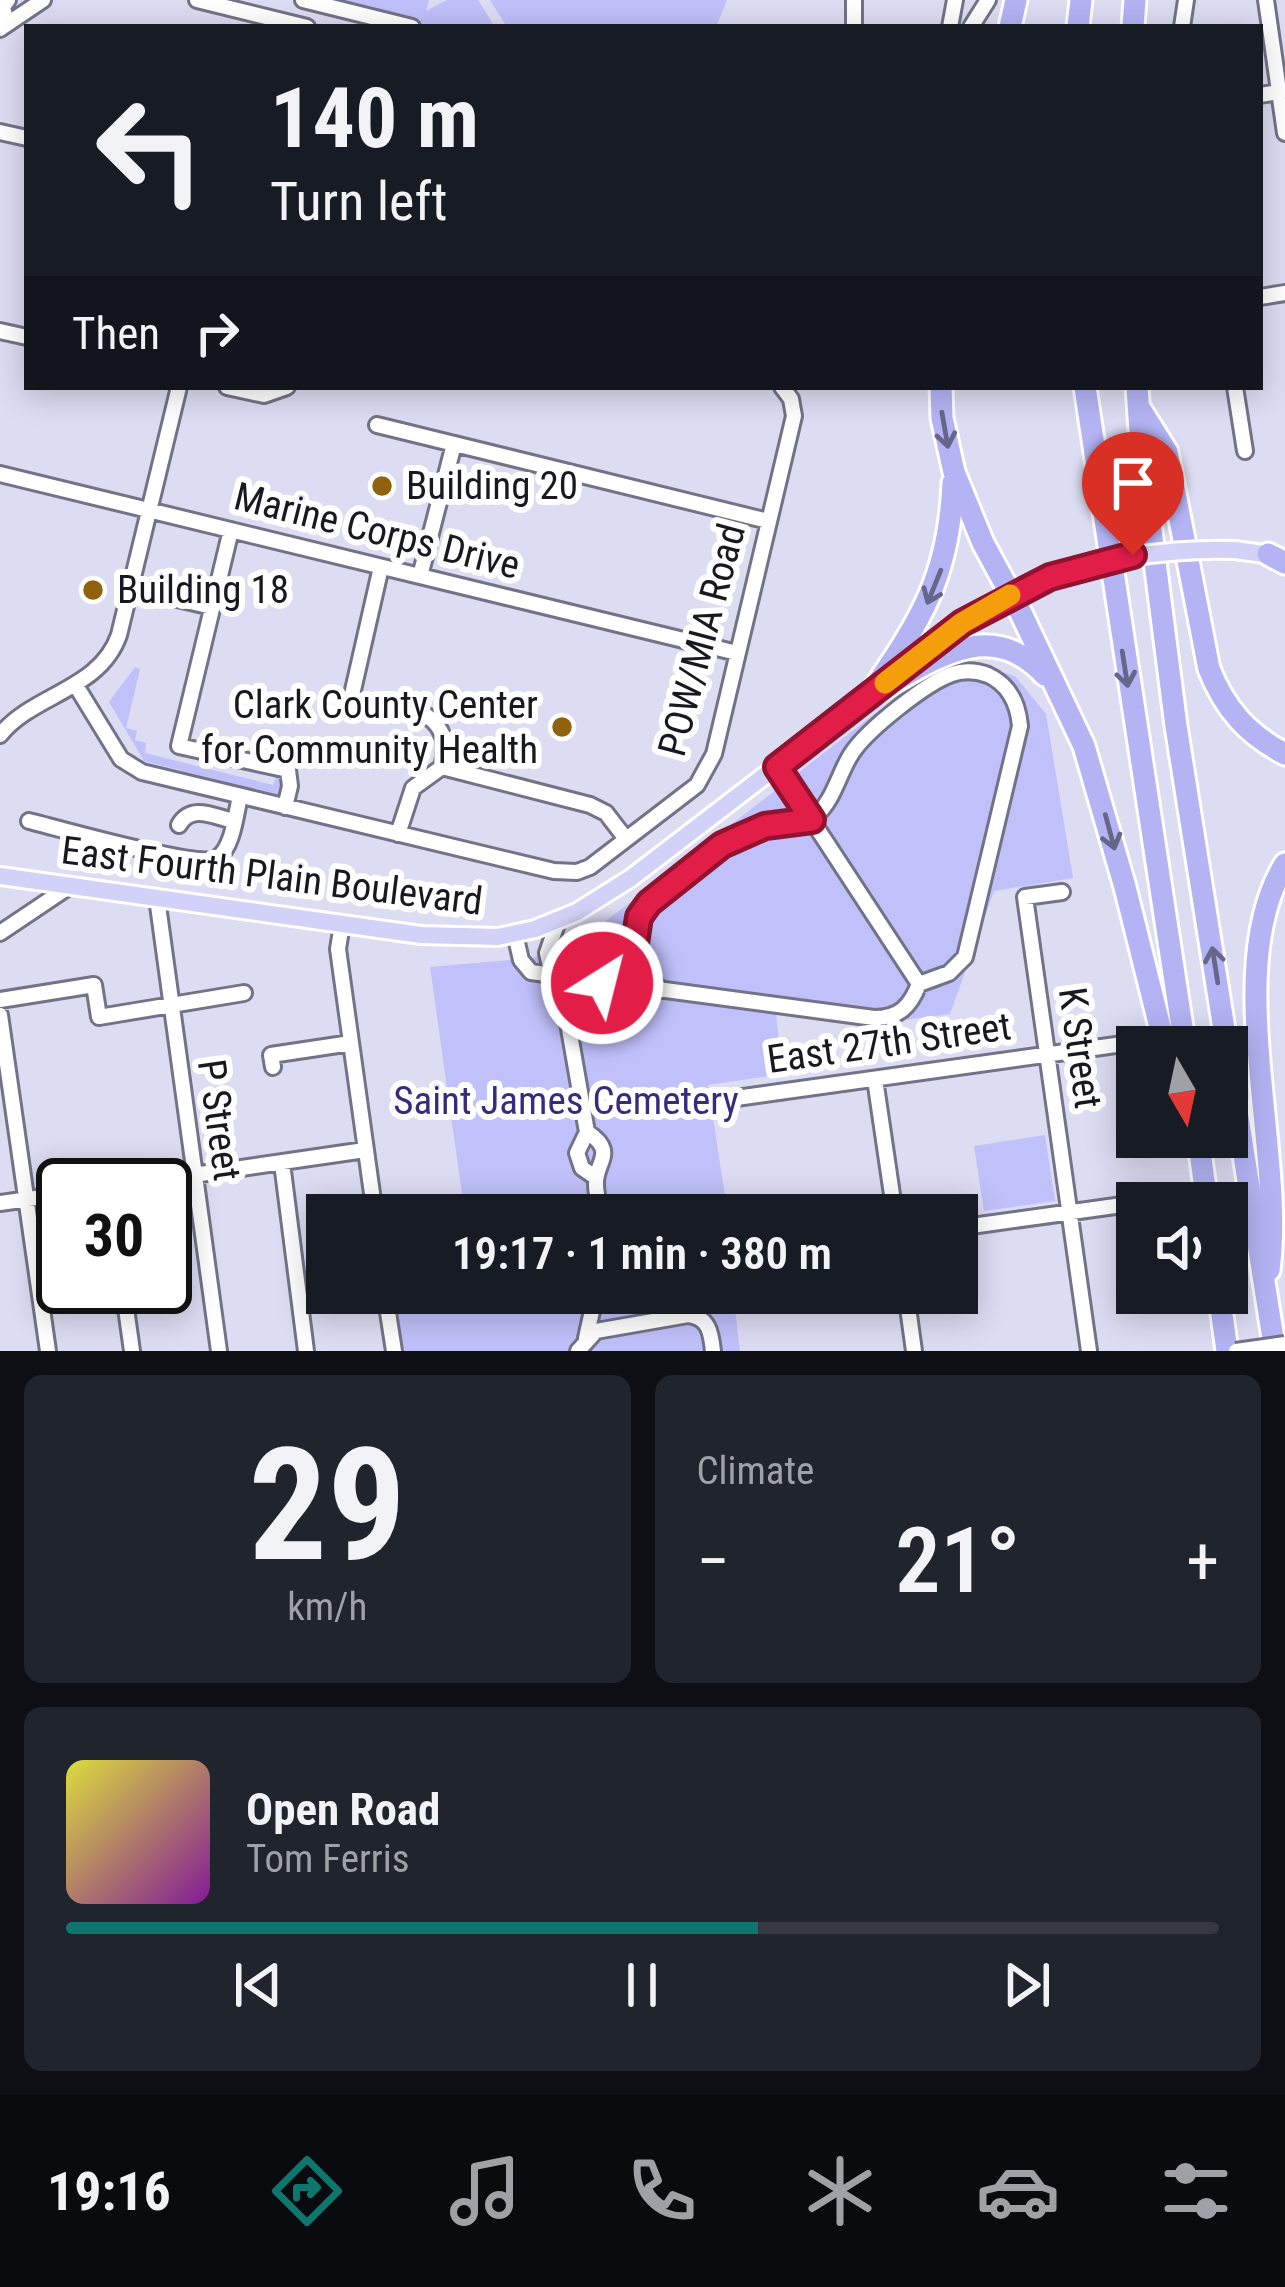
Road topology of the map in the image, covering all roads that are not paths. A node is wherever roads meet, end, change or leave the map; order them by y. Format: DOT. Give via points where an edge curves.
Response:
graph roads {
  1 [pos="8,0"];
  2 [pos="43,0"];
  3 [pos="197,0"];
  4 [pos="303,0"];
  5 [pos="1266,0"];
  6 [pos="295,24"];
  7 [pos="400,24"];
  8 [pos="3,26"];
  9 [pos="1282,91"];
  10 [pos="1285,133"];
  11 [pos="177,390"];
  12 [pos="240,390"];
  13 [pos="278,390"];
  14 [pos="784,390"];
  15 [pos="941,390"];
  16 [pos="1084,390"];
  17 [pos="1235,390"];
  18 [pos="1138,398"];
  19 [pos="377,425"];
  20 [pos="454,444"];
  21 [pos="1245,451"];
  22 [pos="953,472"];
  23 [pos="0,475"];
  24 [pos="149,510"];
  25 [pos="768,521"];
  26 [pos="231,530"];
  27 [pos="1279,558"];
  28 [pos="381,566"];
  29 [pos="420,576"];
  30 [pos="130,588"];
  31 [pos="1011,595"];
  32 [pos="212,608"];
  33 [pos="737,653"];
  34 [pos="75,684"];
  35 [pos="1054,684"];
  36 [pos="869,695"];
  37 [pos="0,736"];
  38 [pos="1285,754"];
  39 [pos="442,767"];
  40 [pos="777,767"];
  41 [pos="240,796"];
  42 [pos="285,807"];
  43 [pos="29,820"];
  44 [pos="812,820"];
  45 [pos="233,821"];
  46 [pos="178,825"];
  47 [pos="398,834"];
  48 [pos="626,839"];
  49 [pos="1285,865"];
  50 [pos="0,876"];
  51 [pos="70,886"];
  52 [pos="1062,892"];
  53 [pos="157,898"];
  54 [pos="558,921"];
  55 [pos="342,924"];
  56 [pos="0,933"];
  57 [pos="515,934"];
  58 [pos="634,950"];
  59 [pos="556,977"];
  60 [pos="602,983"];
  61 [pos="919,984"];
  62 [pos="662,990"];
  63 [pos="244,993"];
  64 [pos="0,1000"];
  65 [pos="170,1004"];
  66 [pos="0,1015"];
  67 [pos="1160,1026"];
  68 [pos="1182,1026"];
  69 [pos="350,1043"];
  70 [pos="1116,1045"];
  71 [pos="1047,1055"];
  72 [pos="273,1067"];
  73 [pos="875,1079"];
  74 [pos="736,1098"];
  75 [pos="587,1132"];
  76 [pos="365,1150"];
  77 [pos="282,1162"];
  78 [pos="193,1175"];
  79 [pos="595,1178"];
  80 [pos="371,1194"];
  81 [pos="598,1194"];
  82 [pos="892,1194"];
  83 [pos="36,1198"];
  84 [pos="26,1199"];
  85 [pos="0,1203"];
  86 [pos="1116,1206"];
  87 [pos="1070,1212"];
  88 [pos="978,1225"];
  89 [pos="1266,1288"];
  90 [pos="127,1314"];
  91 [pos="389,1314"];
  92 [pos="590,1314"];
  93 [pos="909,1314"];
  94 [pos="1222,1314"];
  95 [pos="1285,1344"];
  96 [pos="582,1345"];
  97 [pos="48,1351"];
  98 [pos="132,1351"];
  99 [pos="219,1351"];
  100 [pos="306,1351"];
  101 [pos="394,1351"];
  102 [pos="713,1351"];
  103 [pos="914,1351"];
  104 [pos="1089,1351"];
  105 [pos="1227,1351"];
  106 [pos="1236,1351"];
  107 [pos="1275,1351"];
  1 -- 8 [label="street"];
  2 -- 8 [label="street"];
  3 -- 6 [label="street"];
  4 -- 7 [label="street"];
  5 -- 9 [label="street"];
  9 -- 10 [label="street"];
  11 -- 24 [label="street"];
  12 -- 13 [label="street"];
  14 -- 25 [label="street, POW/MIA Road" via="794,416"];
  15 -- 22 [label="highway, one-way"];
  16 -- 68 [label="highway, one-way"];
  17 -- 21 [label="street"];
  18 -- 38 [label="highway" via="1167,452 1209,669 1227,707"];
  89 -- 18 [label="highway, one-way" via="1176,726"];
  19 -- 20 [label="street"];
  20 -- 25 [label="street"];
  20 -- 29 [label="street"];
  22 -- 31 [label="highway"];
  22 -- 36 [label="highway, one-way" via="939,578"];
  23 -- 24 [label="street, Marine Corps Drive"];
  24 -- 26 [label="street, Marine Corps Drive"];
  24 -- 30 [label="street"];
  25 -- 33 [label="street, POW/MIA Road"];
  26 -- 28 [label="street, Marine Corps Drive"];
  26 -- 32 [label="street"];
  27 -- 31 [label="main road, East Fourth Plain Boulevard, bridge" via="1198,549 1133,555"];
  28 -- 29 [label="street, Marine Corps Drive"];
  28 -- 39 [label="street" via="351,699 427,716 445,742"];
  29 -- 33 [label="street, Marine Corps Drive"];
  30 -- 32 [label="street"];
  30 -- 34 [label="street" via="110,656"];
  31 -- 35 [label="highway"];
  31 -- 36 [label="main road, East Fourth Plain Boulevard"];
  32 -- 42 [label="street" via="179,746 288,770"];
  33 -- 48 [label="street, POW/MIA Road" via="704,775"];
  34 -- 37 [label="street"];
  34 -- 41 [label="street, POW/MIA Road" via="130,767"];
  35 -- 36 [label="highway" via="1008,648 975,646"];
  35 -- 67 [label="highway, one-way" via="1100,796"];
  36 -- 40 [label="main road, East Fourth Plain Boulevard"];
  39 -- 47 [label="street" via="413,788"];
  39 -- 48 [label="street" via="590,805"];
  40 -- 44 [label="street"];
  40 -- 54 [label="main road, East Fourth Plain Boulevard" via="623,884"];
  41 -- 42 [label="street, POW/MIA Road"];
  41 -- 45 [label="street"];
  42 -- 47 [label="street, POW/MIA Road"];
  43 -- 45 [label="street" via="208,861 226,848"];
  44 -- 58 [label="street" via="765,826 722,845 649,903"];
  44 -- 61 [label="street"];
  44 -- 61 [label="street" via="854,748 934,683 966,671 1011,693 1020,726 964,957 950,973"];
  45 -- 46 [label="street" via="194,812"];
  47 -- 48 [label="street, POW/MIA Road" via="565,873 590,867"];
  49 -- 89 [label="highway" via="1258,942 1256,983 1276,1227"];
  50 -- 51 [label="main road, East Fourth Plain Boulevard"];
  51 -- 53 [label="main road, East Fourth Plain Boulevard"];
  51 -- 56 [label="street"];
  52 -- 71 [label="street, K Street" via="1025,896"];
  53 -- 55 [label="main road, East Fourth Plain Boulevard"];
  53 -- 65 [label="street, P Street"];
  54 -- 57 [label="main road, East Fourth Plain Boulevard"];
  54 -- 59 [label="street" via="547,953"];
  55 -- 57 [label="main road, East Fourth Plain Boulevard" via="454,938"];
  55 -- 69 [label="street"];
  57 -- 59 [label="street" via="527,970"];
  58 -- 60 [label="street"];
  58 -- 62 [label="street"];
  59 -- 60 [label="street"];
  59 -- 75 [label="street"];
  60 -- 62 [label="street"];
  61 -- 62 [label="street" via="907,1007 886,1018"];
  63 -- 65 [label="street"];
  64 -- 65 [label="street" via="94,985 99,1017"];
  65 -- 78 [label="street, P Street"];
  66 -- 84 [label="street"];
  69 -- 72 [label="street" via="271,1055"];
  69 -- 76 [label="street"];
  70 -- 71 [label="street, East 27th Street"];
  71 -- 73 [label="street, East 27th Street"];
  71 -- 87 [label="street, K Street"];
  73 -- 74 [label="street, East 27th Street"];
  73 -- 82 [label="street"];
  75 -- 79 [label="street" via="604,1153"];
  75 -- 79 [label="street" via="578,1161"];
  76 -- 77 [label="street"];
  76 -- 80 [label="street"];
  77 -- 78 [label="street"];
  77 -- 100 [label="street"];
  78 -- 99 [label="street, P Street"];
  79 -- 81 [label="street"];
  83 -- 84 [label="street"];
  84 -- 85 [label="street"];
  84 -- 97 [label="street"];
  86 -- 87 [label="street"];
  87 -- 88 [label="street"];
  87 -- 104 [label="street, K Street"];
  89 -- 107 [label="highway"];
  90 -- 98 [label="street"];
  91 -- 101 [label="street"];
  92 -- 96 [label="street"];
  93 -- 103 [label="street"];
  94 -- 105 [label="highway"];
  95 -- 106 [label="street, bridge"];
  96 -- 102 [label="street" via="608,1328 694,1315 709,1327"];
}
